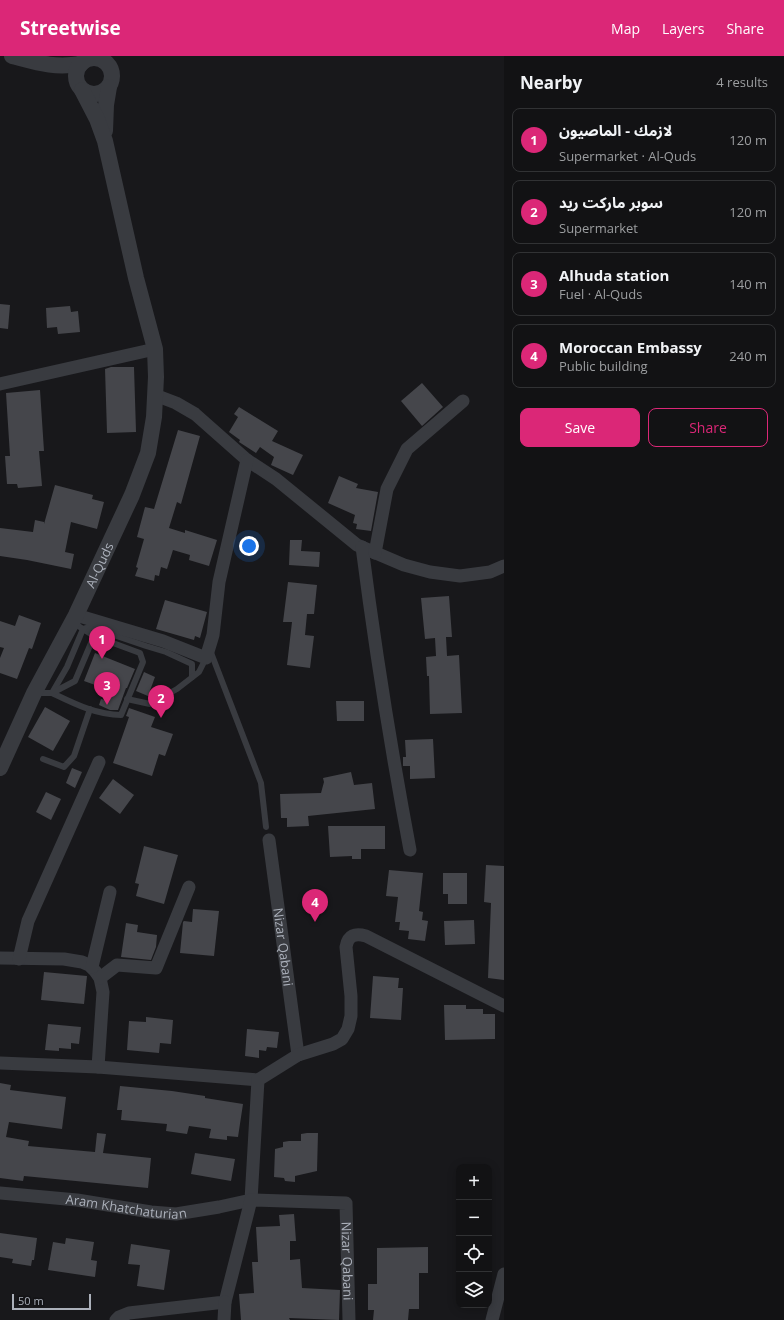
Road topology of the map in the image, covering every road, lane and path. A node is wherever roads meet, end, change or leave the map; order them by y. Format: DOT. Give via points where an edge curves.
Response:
graph roads {
  1 [pos="12,56"];
  2 [pos="84,60"];
  3 [pos="110,62"];
  4 [pos="47,65"];
  5 [pos="109,87"];
  6 [pos="80,88"];
  7 [pos="105,140"];
  8 [pos="155,349"];
  9 [pos="0,384"];
  10 [pos="156,395"];
  11 [pos="463,401"];
  12 [pos="247,460"];
  13 [pos="362,547"];
  14 [pos="375,553"];
  15 [pos="504,566"];
  16 [pos="77,622"];
  17 [pos="94,636"];
  18 [pos="142,645"];
  19 [pos="140,653"];
  20 [pos="208,653"];
  21 [pos="192,677"];
  22 [pos="34,693"];
  23 [pos="52,693"];
  24 [pos="127,699"];
  25 [pos="90,709"];
  26 [pos="43,759"];
  27 [pos="98,762"];
  28 [pos="0,768"];
  29 [pos="268,833"];
  30 [pos="410,850"];
  31 [pos="189,887"];
  32 [pos="110,892"];
  33 [pos="0,958"];
  34 [pos="19,958"];
  35 [pos="92,968"];
  36 [pos="100,978"];
  37 [pos="504,1006"];
  38 [pos="298,1055"];
  39 [pos="0,1063"];
  40 [pos="98,1067"];
  41 [pos="258,1080"];
  42 [pos="0,1193"];
  43 [pos="251,1200"];
  44 [pos="346,1203"];
  45 [pos="504,1274"];
  46 [pos="224,1302"];
  47 [pos="116,1320"];
  48 [pos="224,1320"];
  49 [pos="349,1320"];
  50 [pos="492,1320"];
  1 -- 4 [label="street"];
  2 -- 3 [label="street" via="99,58"];
  2 -- 4 [label="street" via="63,66"];
  2 -- 6 [label="street" via="76,74"];
  3 -- 5 [label="street" via="113,75"];
  4 -- 6 [label="street"];
  5 -- 6 [label="street" via="100,94 88,93"];
  5 -- 7 [label="street"];
  6 -- 7 [label="street"];
  7 -- 8 [label="street, Al-Quds"];
  8 -- 9 [label="street"];
  8 -- 10 [label="street, Al-Quds"];
  10 -- 12 [label="street" via="176,402 195,414"];
  10 -- 16 [label="street, Al-Quds" via="148,453"];
  11 -- 14 [label="street" via="407,449 387,489"];
  12 -- 13 [label="street" via="276,479"];
  12 -- 20 [label="street" via="219,582 214,635"];
  13 -- 14 [label="street"];
  13 -- 30 [label="street" via="390,740"];
  14 -- 15 [label="street" via="404,565 460,576 490,572"];
  16 -- 17 [label="lane"];
  16 -- 18 [label="lane"];
  16 -- 20 [label="street"];
  16 -- 22 [label="street, Al-Quds"];
  16 -- 23 [label="lane" via="67,667"];
  17 -- 19 [label="lane"];
  17 -- 23 [label="lane" via="75,681"];
  18 -- 19 [label="lane"];
  18 -- 21 [label="lane" via="192,664"];
  19 -- 24 [label="lane" via="143,662"];
  20 -- 21 [label="lane" via="199,672"];
  20 -- 29 [label="lane" via="261,783"];
  21 -- 24 [label="lane" via="150,704"];
  22 -- 23 [label="lane"];
  22 -- 28 [label="street, Al-Quds"];
  23 -- 25 [label="lane" via="80,707"];
  24 -- 25 [label="lane" via="121,715"];
  25 -- 26 [label="lane" via="74,756 64,767"];
  27 -- 34 [label="street" via="28,921"];
  29 -- 38 [label="street, Nizar Qabani"];
  31 -- 36 [label="street" via="156,968 117,965"];
  32 -- 35 [label="street"];
  33 -- 34 [label="street"];
  34 -- 35 [label="street" via="64,959 82,962"];
  35 -- 36 [label="street"];
  36 -- 40 [label="street" via="103,992"];
  37 -- 38 [label="street" via="366,936 353,935 346,947 351,996 348,1030 333,1044"];
  38 -- 41 [label="street"];
  39 -- 40 [label="street"];
  40 -- 41 [label="street"];
  41 -- 43 [label="street"];
  42 -- 43 [label="street, Aram Khatchaturian" via="76,1200 176,1214"];
  43 -- 44 [label="street, Aram Khatchaturian"];
  43 -- 46 [label="street"];
  44 -- 49 [label="street, Nizar Qabani"];
  45 -- 50 [label="street"];
  46 -- 47 [label="street" via="129,1313"];
  46 -- 48 [label="street"];
}
